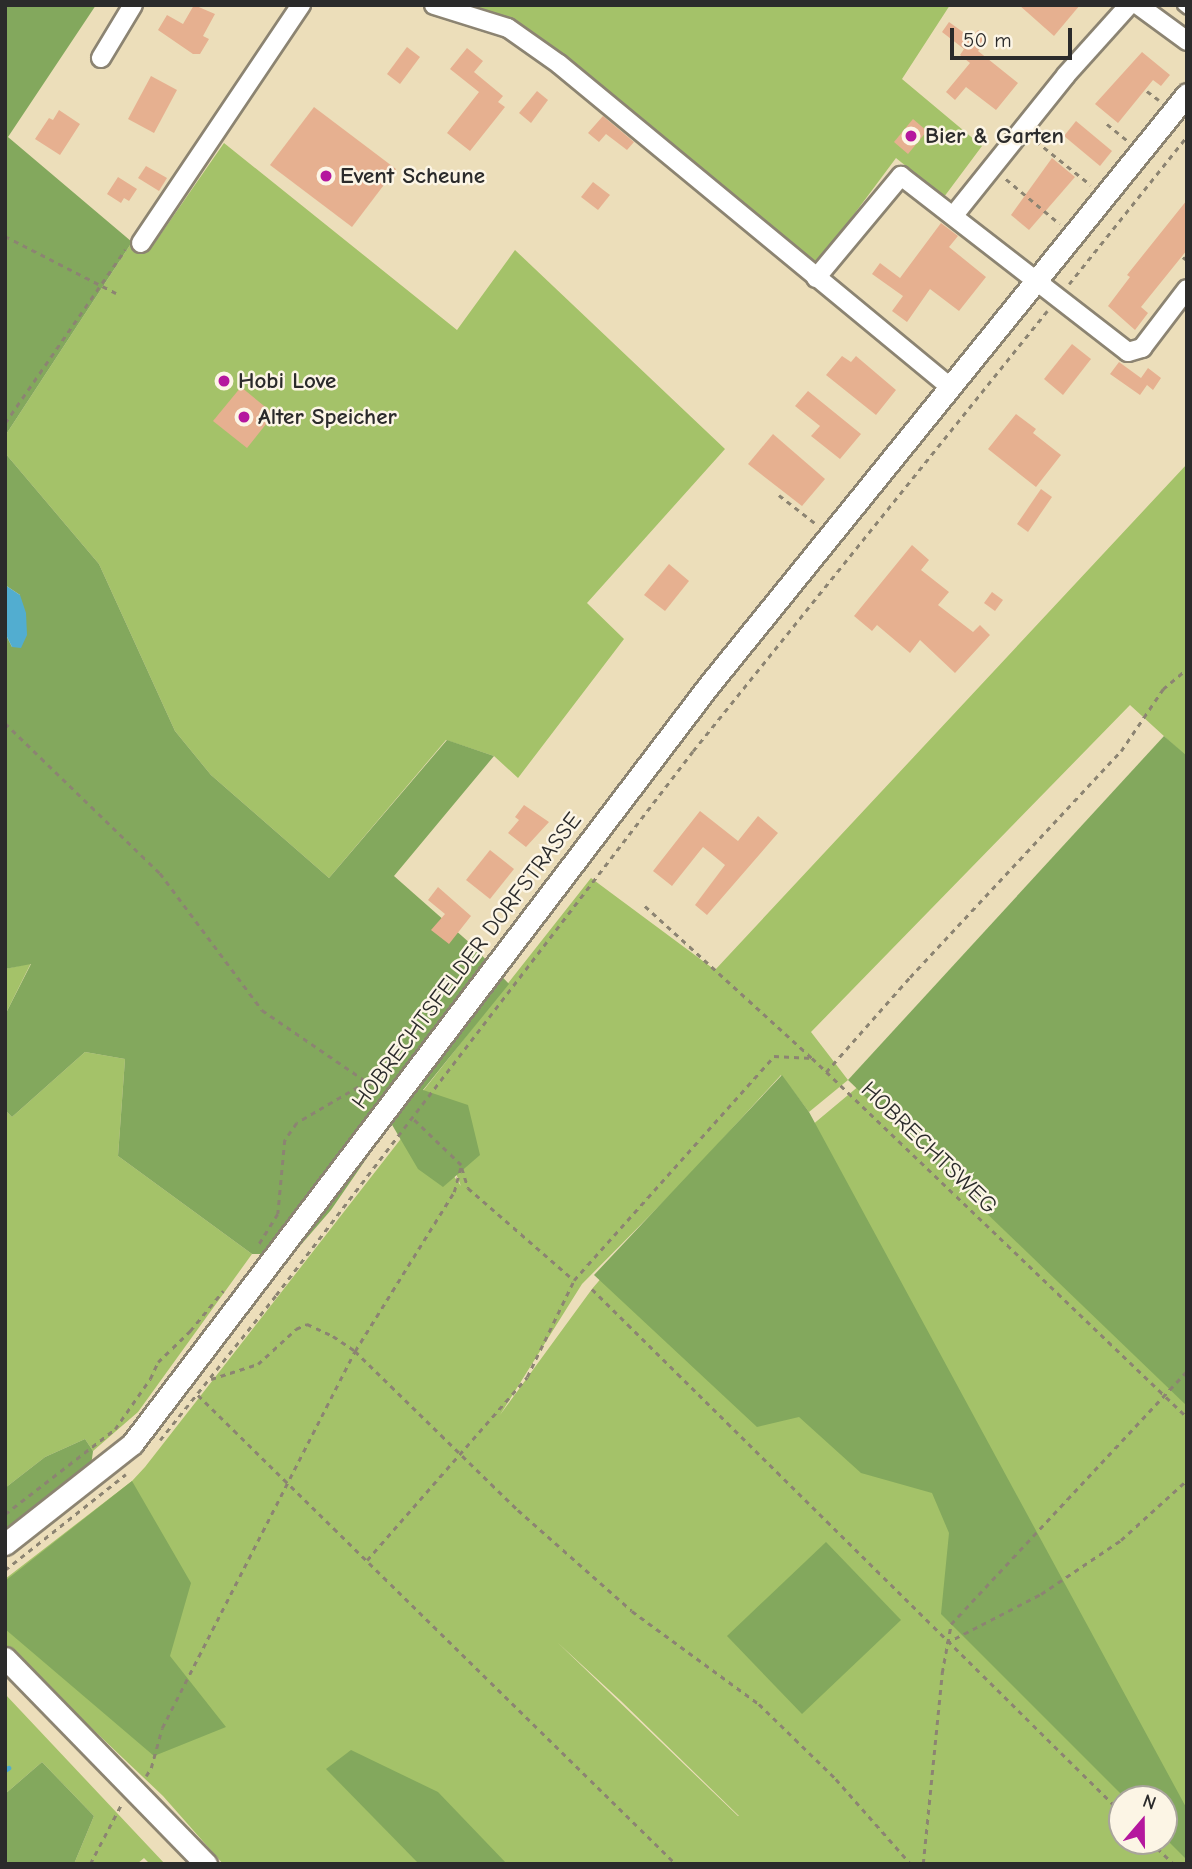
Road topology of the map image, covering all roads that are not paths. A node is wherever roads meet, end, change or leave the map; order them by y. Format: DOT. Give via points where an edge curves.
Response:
graph roads {
  1 [pos="133,5"];
  2 [pos="301,5"];
  3 [pos="434,5"];
  4 [pos="1129,5"];
  5 [pos="1138,5"];
  6 [pos="1182,5"];
  7 [pos="1187,9"];
  8 [pos="1187,41"];
  9 [pos="101,58"];
  10 [pos="1187,94"];
  11 [pos="954,215"];
  12 [pos="133,246"];
  13 [pos="816,278"];
  14 [pos="1036,279"];
  15 [pos="1187,289"];
  16 [pos="950,387"];
  17 [pos="5,1544"];
  18 [pos="5,1658"];
  19 [pos="206,1864"];
  1 -- 9 [label="street"];
  2 -- 12 [label="street"];
  3 -- 13 [label="street" via="508,28 559,64"];
  4 -- 11 [label="street"];
  5 -- 8 [label="street"];
  6 -- 7 [label="lane"];
  10 -- 14 [label="street, HOBRECHTSFELDER DORFSTRASSE"];
  11 -- 13 [label="street" via="901,176"];
  11 -- 14 [label="street"];
  13 -- 16 [label="street"];
  14 -- 15 [label="street" via="1128,352 1142,348"];
  14 -- 16 [label="street, HOBRECHTSFELDER DORFSTRASSE"];
  16 -- 17 [label="street, HOBRECHTSFELDER DORFSTRASSE" via="709,685 132,1444"];
  18 -- 19 [label="street"];
}
